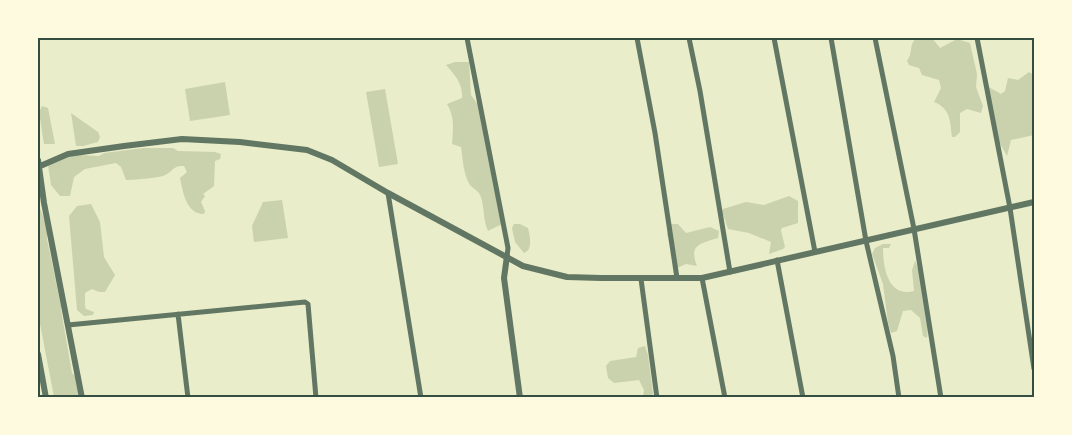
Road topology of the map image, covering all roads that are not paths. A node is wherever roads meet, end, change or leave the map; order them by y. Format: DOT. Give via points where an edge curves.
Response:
graph roads {
  1 [pos="467,38"];
  2 [pos="637,38"];
  3 [pos="689,38"];
  4 [pos="774,38"];
  5 [pos="831,38"];
  6 [pos="876,38"];
  7 [pos="977,38"];
  8 [pos="38,165"];
  9 [pos="388,193"];
  10 [pos="1034,202"];
  11 [pos="1010,208"];
  12 [pos="914,229"];
  13 [pos="866,241"];
  14 [pos="815,252"];
  15 [pos="507,256"];
  16 [pos="778,260"];
  17 [pos="730,272"];
  18 [pos="677,278"];
  19 [pos="702,278"];
  20 [pos="641,279"];
  21 [pos="178,314"];
  22 [pos="68,325"];
  23 [pos="38,354"];
  24 [pos="1034,369"];
  25 [pos="46,398"];
  26 [pos="82,398"];
  27 [pos="188,398"];
  28 [pos="316,398"];
  29 [pos="421,398"];
  30 [pos="520,398"];
  31 [pos="657,398"];
  32 [pos="725,398"];
  33 [pos="804,398"];
  34 [pos="899,398"];
  35 [pos="941,398"];
  1 -- 15 [label="street"];
  2 -- 18 [label="street"];
  3 -- 17 [label="street"];
  4 -- 14 [label="street"];
  5 -- 13 [label="street"];
  6 -- 12 [label="street"];
  7 -- 11 [label="street"];
  8 -- 9 [label="street" via="68,154 182,139 240,142 307,150"];
  8 -- 22 [label="street"];
  9 -- 15 [label="street"];
  9 -- 29 [label="street"];
  10 -- 11 [label="street"];
  11 -- 12 [label="street"];
  11 -- 24 [label="street"];
  12 -- 13 [label="street"];
  12 -- 35 [label="street"];
  13 -- 14 [label="street"];
  13 -- 34 [label="street" via="893,356"];
  14 -- 16 [label="street"];
  15 -- 20 [label="street" via="523,266 567,277"];
  15 -- 30 [label="street" via="504,278"];
  16 -- 17 [label="street"];
  16 -- 33 [label="street"];
  17 -- 19 [label="street"];
  18 -- 19 [label="street"];
  18 -- 20 [label="street"];
  19 -- 32 [label="street"];
  20 -- 31 [label="street"];
  21 -- 22 [label="street"];
  21 -- 27 [label="street"];
  21 -- 28 [label="street" via="305,302 308,304"];
  22 -- 26 [label="street"];
  23 -- 25 [label="street"];
}
